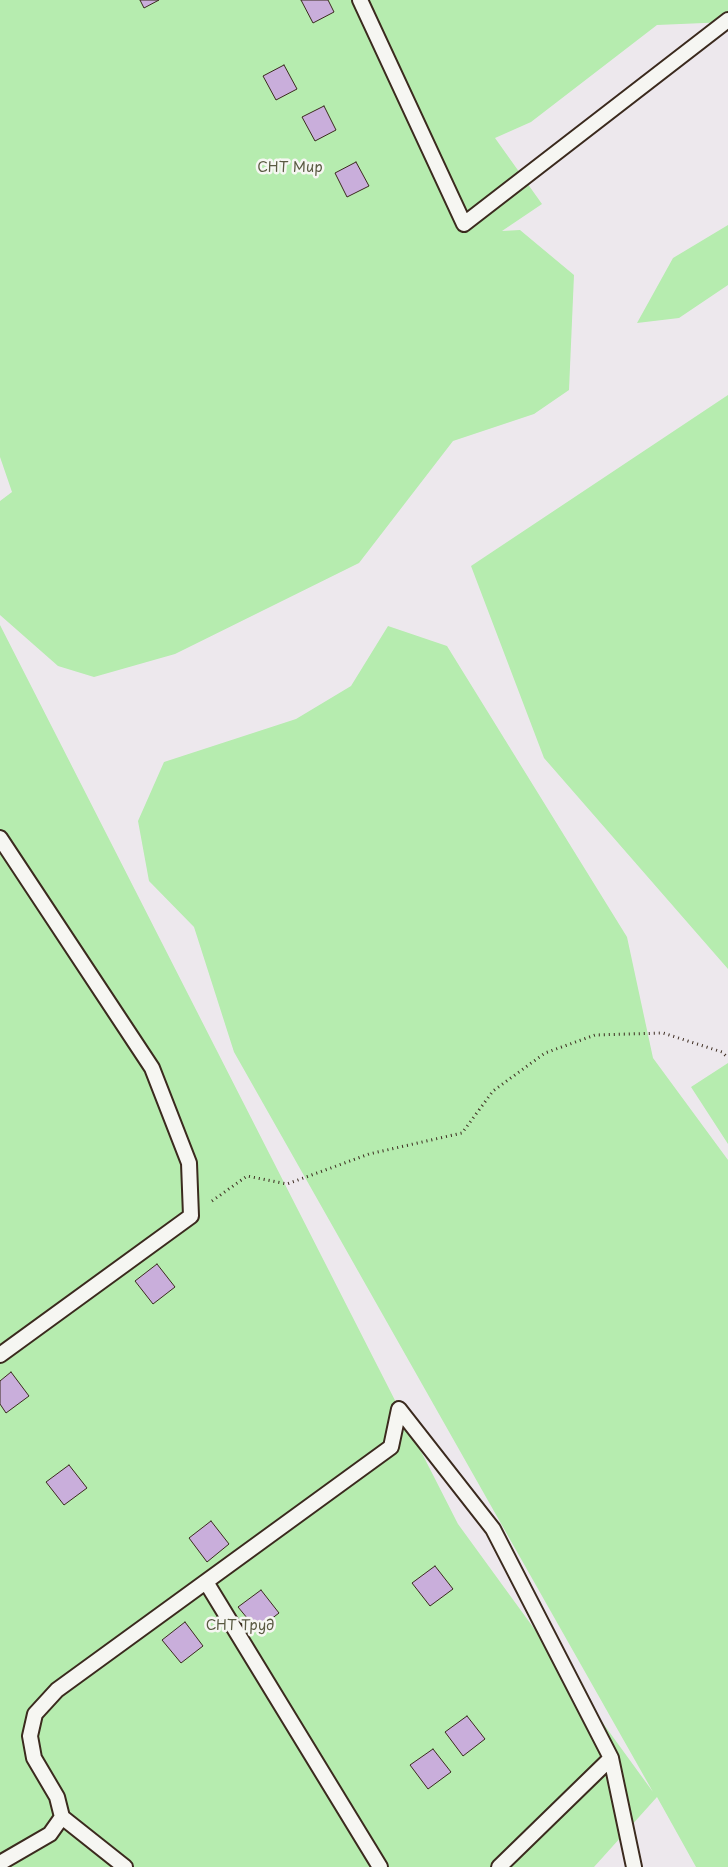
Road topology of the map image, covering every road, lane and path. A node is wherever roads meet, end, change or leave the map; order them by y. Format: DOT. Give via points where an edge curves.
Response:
graph roads {
  1 [pos="360,0"];
  2 [pos="728,20"];
  3 [pos="0,838"];
  4 [pos="728,1058"];
  5 [pos="191,1216"];
  6 [pos="0,1355"];
  7 [pos="206,1582"];
  8 [pos="612,1758"];
  9 [pos="62,1817"];
  10 [pos="0,1863"];
  11 [pos="125,1867"];
  12 [pos="380,1867"];
  13 [pos="500,1867"];
  14 [pos="634,1867"];
  1 -- 2 [label="lane" via="464,224"];
  3 -- 5 [label="lane" via="152,1068 189,1164"];
  4 -- 5 [label="path" via="722,1052 663,1033 595,1035 545,1053 493,1091 462,1133 369,1154 287,1184 247,1176"];
  5 -- 6 [label="lane"];
  7 -- 8 [label="lane" via="391,1447 399,1409 494,1530"];
  7 -- 9 [label="lane" via="57,1690 35,1714 30,1736 34,1758 57,1797"];
  7 -- 12 [label="lane"];
  8 -- 13 [label="lane"];
  8 -- 14 [label="lane"];
  9 -- 10 [label="lane" via="50,1834"];
  9 -- 11 [label="lane"];
}
